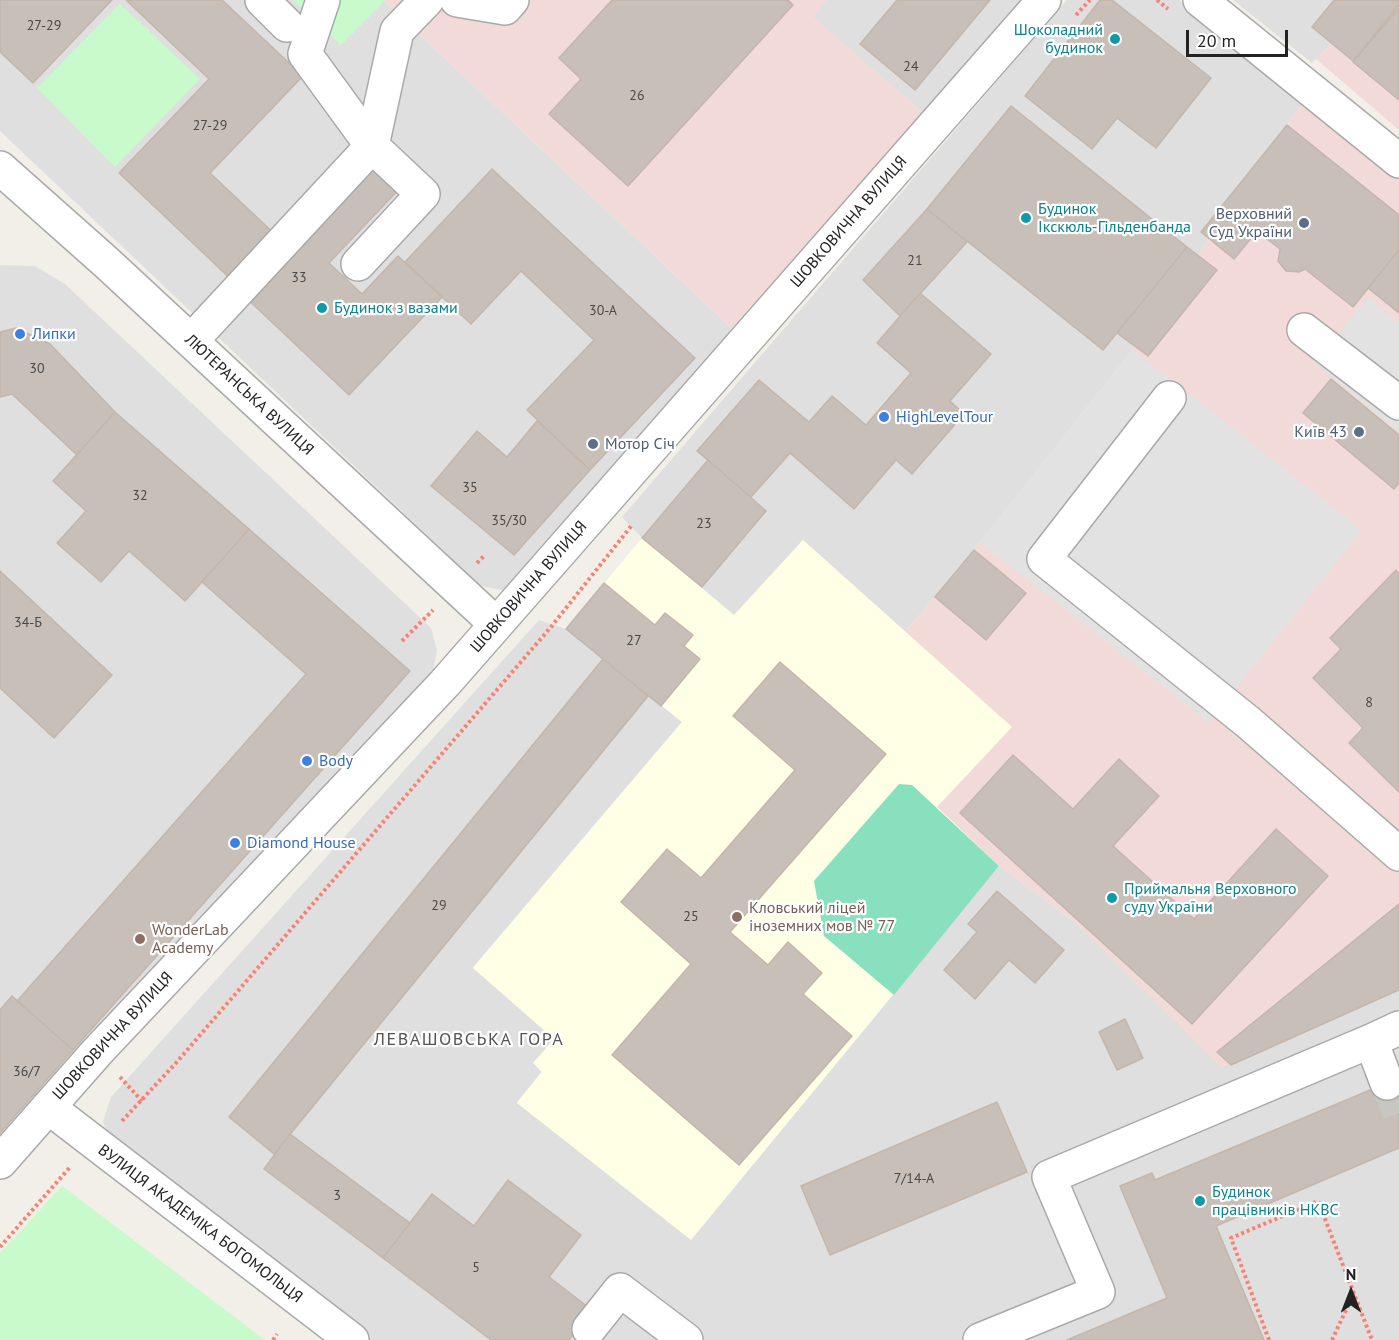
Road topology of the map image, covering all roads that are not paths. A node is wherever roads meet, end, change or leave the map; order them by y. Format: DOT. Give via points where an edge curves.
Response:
graph roads {
  1 [pos="262,0"];
  2 [pos="323,0"];
  3 [pos="427,0"];
  4 [pos="457,0"];
  5 [pos="1044,0"];
  6 [pos="1200,0"];
  7 [pos="504,3"];
  8 [pos="287,25"];
  9 [pos="372,146"];
  10 [pos="1399,161"];
  11 [pos="0,168"];
  12 [pos="14,200"];
  13 [pos="358,264"];
  14 [pos="1304,330"];
  15 [pos="191,341"];
  16 [pos="1169,398"];
  17 [pos="1399,403"];
  18 [pos="496,624"];
  19 [pos="1399,854"];
  20 [pos="1385,1034"];
  21 [pos="1387,1083"];
  22 [pos="48,1107"];
  23 [pos="0,1162"];
  24 [pos="589,1329"];
  25 [pos="352,1340"];
  26 [pos="686,1340"];
  27 [pos="980,1340"];
  1 -- 8 [label="street"];
  2 -- 9 [label="street" via="305,54"];
  3 -- 9 [label="street" via="397,31"];
  4 -- 7 [label="street"];
  5 -- 18 [label="street, ШОВКОВИЧНА ВУЛИЦЯ"];
  6 -- 10 [label="street"];
  9 -- 13 [label="street" via="423,194"];
  9 -- 15 [label="street"];
  11 -- 12 [label="street, ЛЮТЕРАНСЬКА ВУЛИЦЯ"];
  12 -- 15 [label="street, ЛЮТЕРАНСЬКА ВУЛИЦЯ" via="107,263"];
  14 -- 17 [label="street"];
  15 -- 18 [label="street, ЛЮТЕРАНСЬКА ВУЛИЦЯ"];
  16 -- 19 [label="street" via="1044,559 1248,722"];
  18 -- 22 [label="street, ШОВКОВИЧНА ВУЛИЦЯ"];
  20 -- 21 [label="street"];
  20 -- 27 [label="street" via="1049,1177 1098,1292"];
  22 -- 23 [label="street, ШОВКОВИЧНА ВУЛИЦЯ"];
  22 -- 25 [label="street, ВУЛИЦЯ АКАДЕМІКА БОГОМОЛЬЦЯ"];
  24 -- 26 [label="street" via="620,1290"];
}
